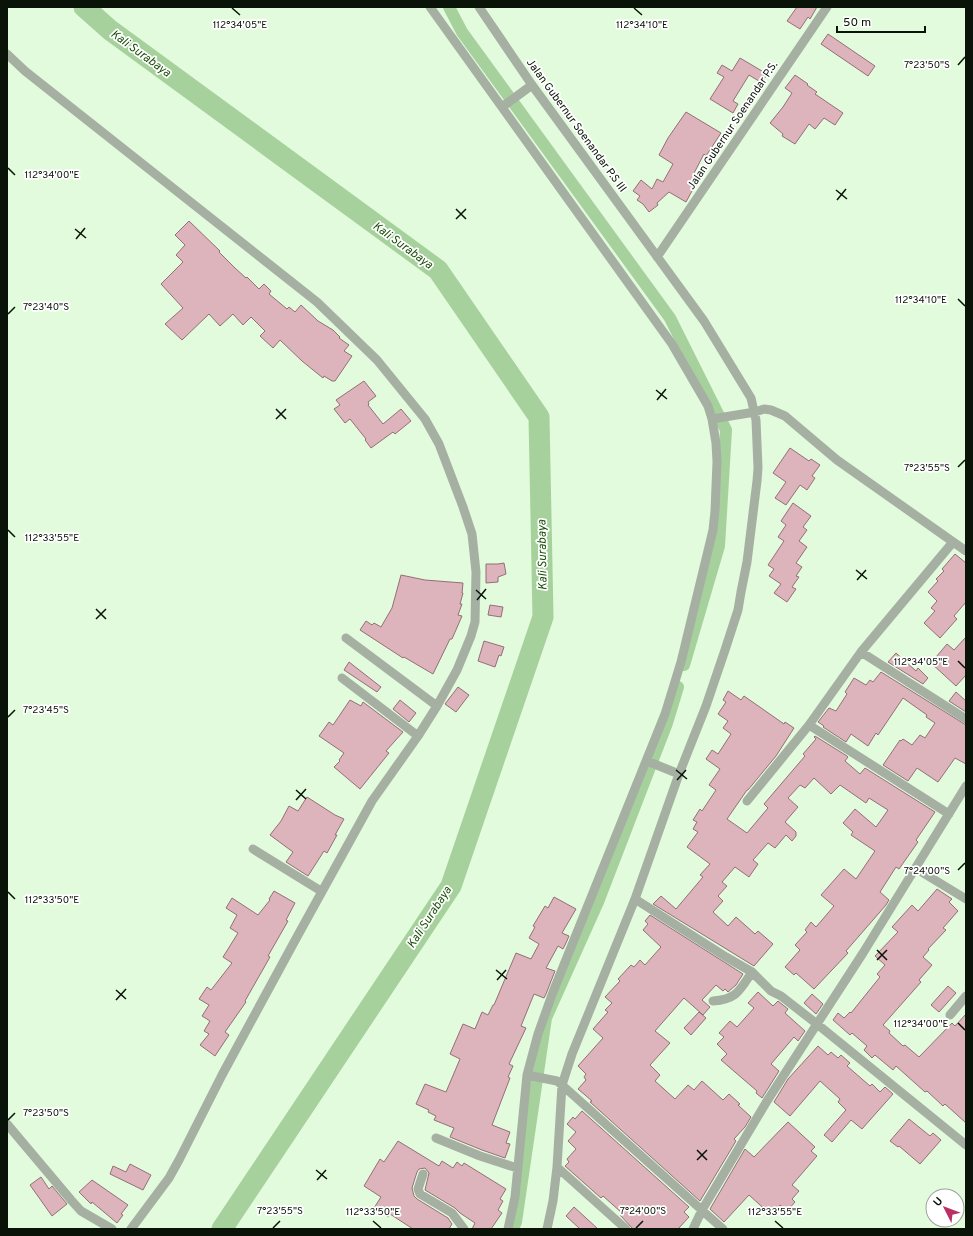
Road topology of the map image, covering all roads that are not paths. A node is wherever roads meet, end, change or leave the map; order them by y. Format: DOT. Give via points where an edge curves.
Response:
graph roads {
  1 [pos="430,7"];
  2 [pos="478,7"];
  3 [pos="827,7"];
  4 [pos="7,54"];
  5 [pos="530,86"];
  6 [pos="504,106"];
  7 [pos="657,257"];
  8 [pos="755,412"];
  9 [pos="714,418"];
  10 [pos="953,542"];
  11 [pos="966,551"];
  12 [pos="346,638"];
  13 [pos="861,652"];
  14 [pos="342,678"];
  15 [pos="437,706"];
  16 [pos="966,719"];
  17 [pos="809,725"];
  18 [pos="418,736"];
  19 [pos="648,762"];
  20 [pos="677,774"];
  21 [pos="966,786"];
  22 [pos="747,801"];
  23 [pos="949,814"];
  24 [pos="253,849"];
  25 [pos="915,868"];
  26 [pos="321,891"];
  27 [pos="634,899"];
  28 [pos="966,899"];
  29 [pos="752,972"];
  30 [pos="966,996"];
  31 [pos="713,1001"];
  32 [pos="950,1015"];
  33 [pos="817,1024"];
  34 [pos="529,1076"];
  35 [pos="559,1083"];
  36 [pos="7,1124"];
  37 [pos="436,1138"];
  38 [pos="966,1145"];
  39 [pos="557,1167"];
  40 [pos="517,1168"];
  41 [pos="423,1174"];
  42 [pos="702,1210"];
  43 [pos="112,1229"];
  44 [pos="131,1229"];
  45 [pos="464,1229"];
  46 [pos="508,1229"];
  47 [pos="547,1229"];
  48 [pos="626,1229"];
  49 [pos="692,1229"];
  50 [pos="723,1229"];
  1 -- 6 [label="street"];
  2 -- 5 [label="street, Jalan Gubernur Soenandar P.S III"];
  3 -- 7 [label="street, Jalan Gubernur Soenandar P.S."];
  4 -- 15 [label="street" via="152,173 316,302 377,360 424,419 439,444 467,519 472,534 476,572 476,609 471,636 457,670"];
  5 -- 6 [label="street"];
  5 -- 7 [label="street, Jalan Gubernur Soenandar P.S III"];
  6 -- 9 [label="street" via="672,344"];
  7 -- 8 [label="street, Jalan Gubernur Soenandar P.S III" via="704,321 751,398"];
  8 -- 9 [label="street"];
  8 -- 10 [label="street" via="764,409 785,416 837,460"];
  8 -- 20 [label="street, Jalan Gubernur Soenandar P.S III" via="757,481 738,610 706,706"];
  9 -- 19 [label="street" via="717,462 716,511 682,662"];
  10 -- 11 [label="street"];
  10 -- 13 [label="street"];
  12 -- 15 [label="street"];
  13 -- 16 [label="street"];
  13 -- 17 [label="street"];
  14 -- 18 [label="street"];
  15 -- 18 [label="street"];
  17 -- 22 [label="street"];
  17 -- 23 [label="street"];
  18 -- 26 [label="street" via="372,801"];
  19 -- 20 [label="street"];
  19 -- 34 [label="street" via="553,992 538,1034"];
  20 -- 27 [label="street, Jalan Gubernur Soenandar P.S III"];
  21 -- 23 [label="street"];
  23 -- 25 [label="street"];
  24 -- 26 [label="street"];
  25 -- 28 [label="street"];
  25 -- 33 [label="street"];
  26 -- 44 [label="street" via="169,1178"];
  27 -- 29 [label="street"];
  27 -- 35 [label="street, Jalan Gubernur Soenandar P.S III"];
  29 -- 31 [label="street" via="733,996 726,1000"];
  29 -- 33 [label="street" via="771,991"];
  30 -- 32 [label="street"];
  33 -- 38 [label="street"];
  33 -- 42 [label="street" via="767,1101"];
  34 -- 35 [label="street"];
  34 -- 40 [label="street"];
  35 -- 39 [label="street, Jalan Gubernur Soenandar P.S III"];
  35 -- 42 [label="street"];
  36 -- 43 [label="street" via="81,1211"];
  37 -- 40 [label="street"];
  39 -- 47 [label="street, Jalan Gubernur Soenandar P.S III"];
  39 -- 48 [label="street"];
  40 -- 46 [label="street" via="515,1197"];
  41 -- 45 [label="street" via="418,1188 420,1194 452,1213"];
  42 -- 49 [label="street"];
  42 -- 50 [label="street"];
}
